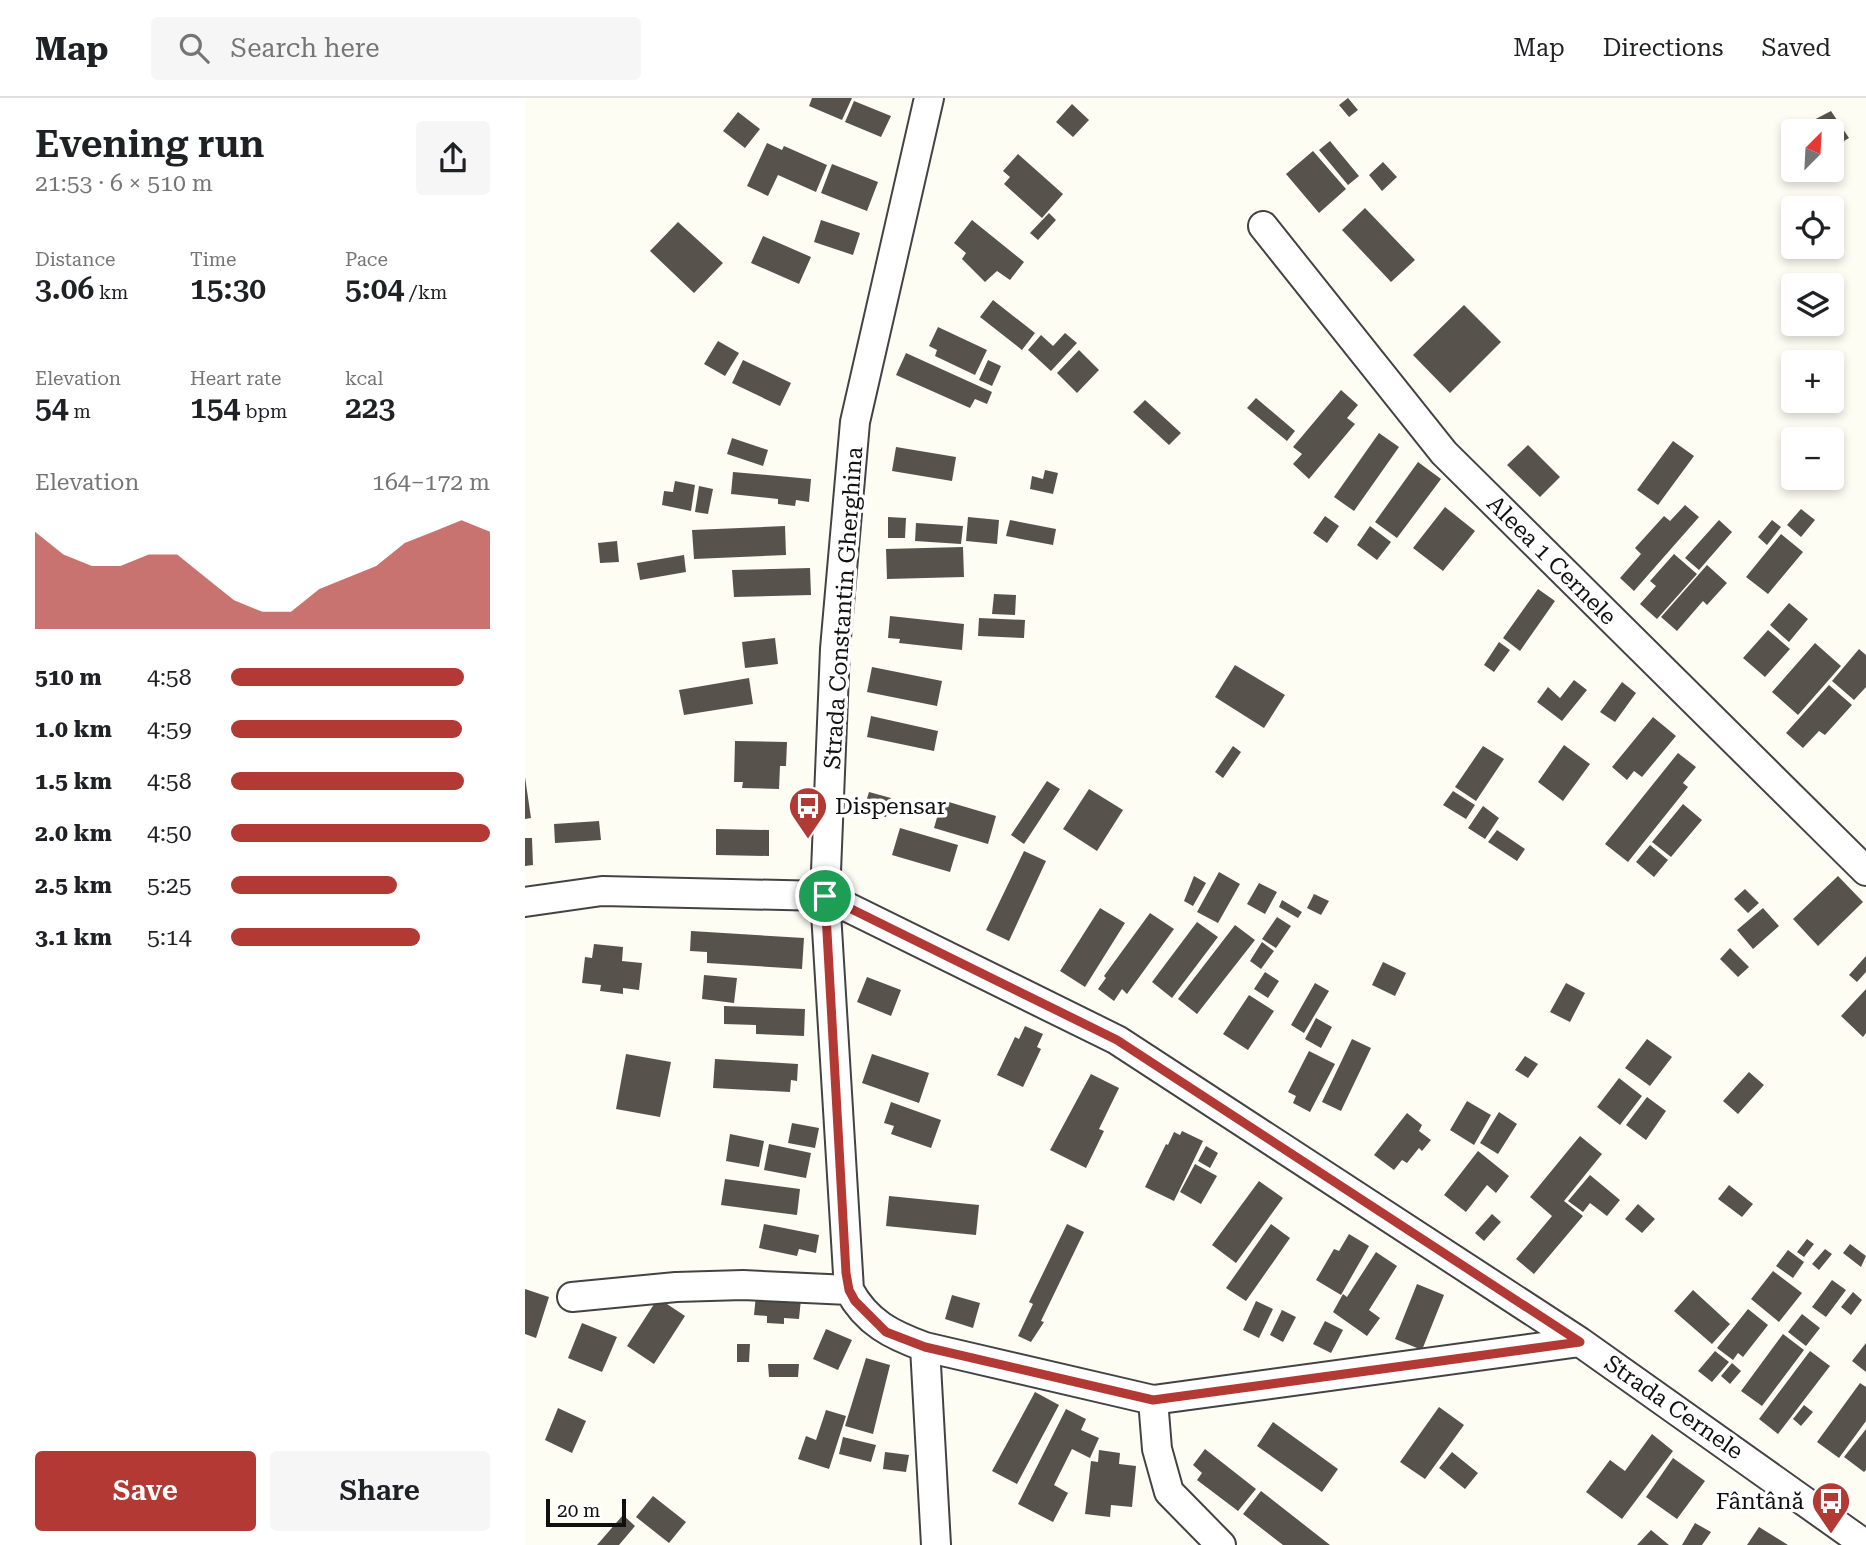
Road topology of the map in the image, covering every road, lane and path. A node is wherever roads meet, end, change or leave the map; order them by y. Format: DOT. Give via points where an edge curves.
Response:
graph roads {
  1 [pos="929,98"];
  2 [pos="1263,226"];
  3 [pos="1866,871"];
  4 [pos="825,896"];
  5 [pos="525,902"];
  6 [pos="849,1290"];
  7 [pos="572,1297"];
  8 [pos="1580,1342"];
  9 [pos="925,1347"];
  10 [pos="1153,1400"];
  11 [pos="936,1545"];
  12 [pos="1221,1545"];
  13 [pos="1866,1545"];
  1 -- 4 [label="street, Strada Constantin Gherghina" via="855,422 835,649"];
  2 -- 3 [label="street, Aleea 1 Cernele" via="1444,453"];
  4 -- 5 [label="street" via="602,891"];
  4 -- 6 [label="street, Strada Constantin Gherghina"];
  4 -- 8 [label="street, Strada Cernele" via="1117,1040"];
  6 -- 7 [label="street" via="689,1286"];
  6 -- 9 [label="street" via="886,1332"];
  8 -- 10 [label="street"];
  8 -- 13 [label="street, Strada Cernele"];
  9 -- 10 [label="street"];
  9 -- 11 [label="street"];
  10 -- 12 [label="street" via="1157,1449 1169,1492"];
}
